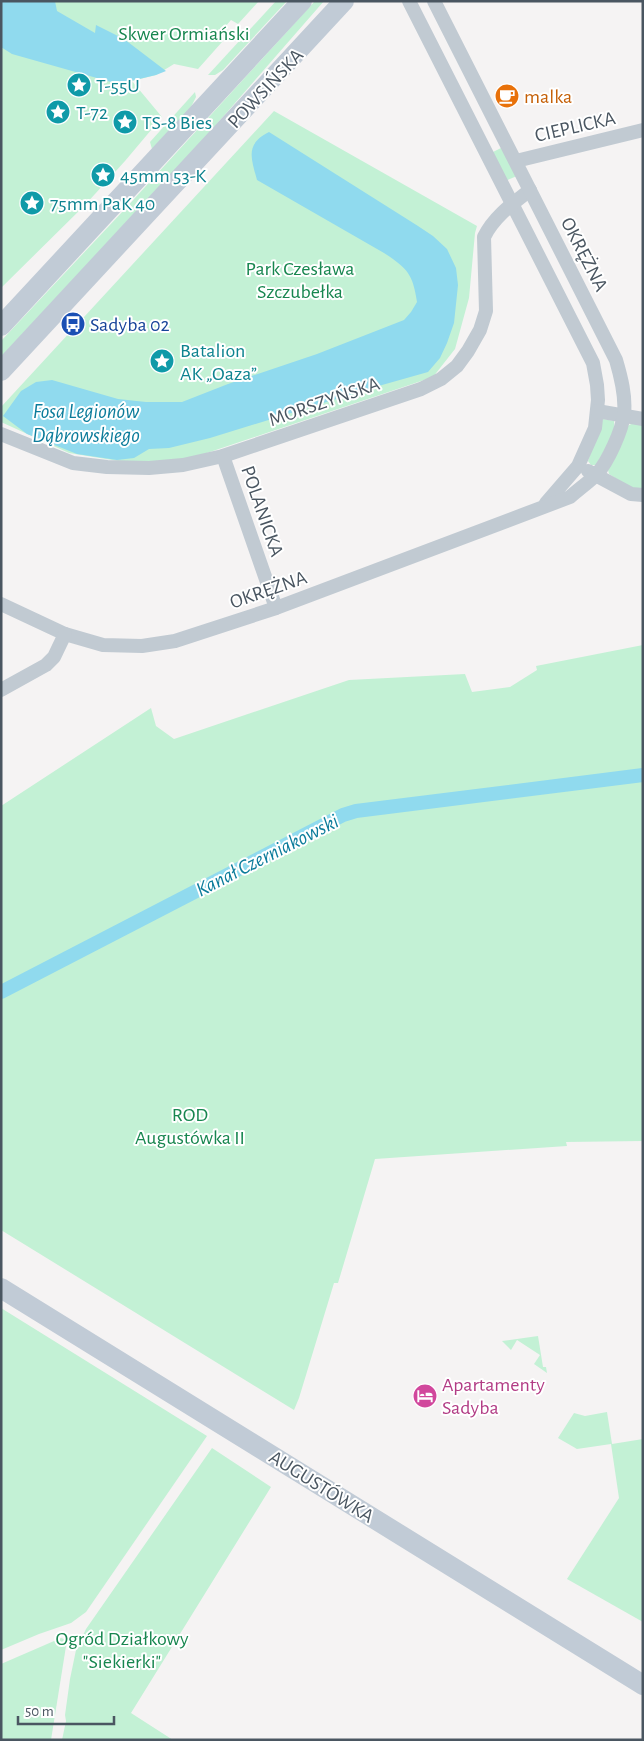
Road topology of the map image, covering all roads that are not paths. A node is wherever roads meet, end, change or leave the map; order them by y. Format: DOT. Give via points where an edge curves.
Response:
graph roads {
  1 [pos="302,1"];
  2 [pos="344,1"];
  3 [pos="410,1"];
  4 [pos="434,1"];
  5 [pos="643,130"];
  6 [pos="516,160"];
  7 [pos="530,190"];
  8 [pos="511,205"];
  9 [pos="1,326"];
  10 [pos="1,371"];
  11 [pos="597,411"];
  12 [pos="624,415"];
  13 [pos="643,419"];
  14 [pos="1,434"];
  15 [pos="223,456"];
  16 [pos="578,466"];
  17 [pos="596,475"];
  18 [pos="643,495"];
  19 [pos="543,507"];
  20 [pos="1,604"];
  21 [pos="276,608"];
  22 [pos="65,634"];
  23 [pos="1,690"];
  24 [pos="1,1288"];
  25 [pos="643,1685"];
  1 -- 9 [label="main road, POWSIŃSKA"];
  2 -- 10 [label="main road, POWSIŃSKA"];
  3 -- 8 [label="street, OKRĘŻNA"];
  4 -- 6 [label="street, OKRĘŻNA"];
  5 -- 6 [label="street, CIEPLICKA"];
  6 -- 7 [label="street, OKRĘŻNA"];
  7 -- 8 [label="street, MORSZYŃSKA"];
  7 -- 12 [label="street, OKRĘŻNA" via="616,360"];
  8 -- 11 [label="street, OKRĘŻNA" via="593,363"];
  8 -- 15 [label="street, MORSZYŃSKA" via="488,228 484,238 486,311 480,330 457,366 421,389"];
  11 -- 12 [label="street"];
  11 -- 16 [label="street, OKRĘŻNA" via="595,428"];
  12 -- 13 [label="street"];
  12 -- 17 [label="street, OKRĘŻNA" via="614,445"];
  14 -- 15 [label="street, MORSZYŃSKA" via="73,463 107,468 157,468"];
  15 -- 21 [label="street, POLANICKA"];
  16 -- 17 [label="street"];
  16 -- 19 [label="street, OKRĘŻNA"];
  17 -- 18 [label="street" via="631,494"];
  17 -- 19 [label="street, OKRĘŻNA" via="570,497"];
  19 -- 21 [label="street, OKRĘŻNA"];
  20 -- 22 [label="street, OKRĘŻNA"];
  21 -- 22 [label="street, OKRĘŻNA" via="175,642 142,646 103,645"];
  22 -- 23 [label="street" via="54,657 46,665"];
  24 -- 25 [label="main road, AUGUSTÓWKA"];
}
